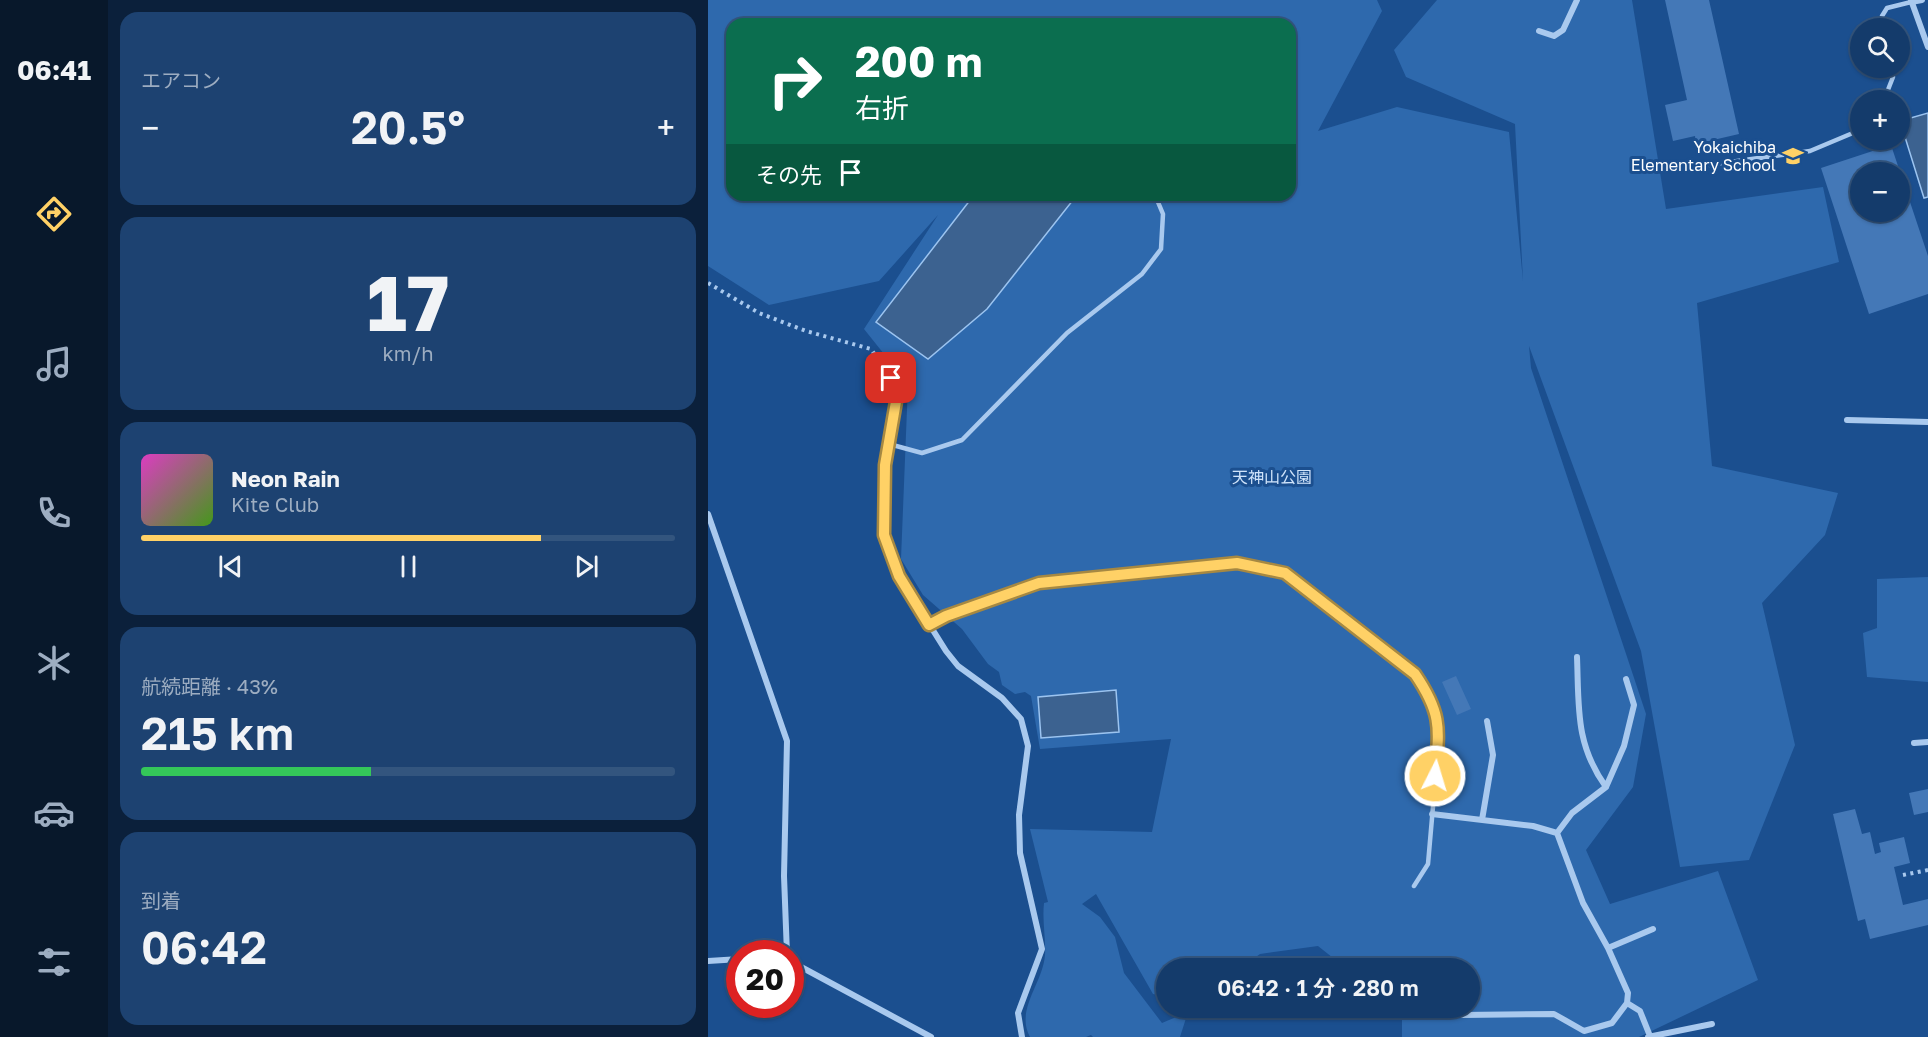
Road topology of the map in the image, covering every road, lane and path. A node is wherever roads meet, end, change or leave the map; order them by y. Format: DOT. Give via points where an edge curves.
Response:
graph roads {
  1 [pos="1577,0"];
  2 [pos="1922,0"];
  3 [pos="1911,1"];
  4 [pos="1882,18"];
  5 [pos="1539,31"];
  6 [pos="1928,46"];
  7 [pos="1850,134"];
  8 [pos="1687,168"];
  9 [pos="1158,201"];
  10 [pos="708,283"];
  11 [pos="891,378"];
  12 [pos="1847,420"];
  13 [pos="1928,422"];
  14 [pos="889,444"];
  15 [pos="708,514"];
  16 [pos="929,625"];
  17 [pos="1577,657"];
  18 [pos="1626,679"];
  19 [pos="1487,721"];
  20 [pos="1928,742"];
  21 [pos="1914,743"];
  22 [pos="1606,787"];
  23 [pos="1432,814"];
  24 [pos="1482,820"];
  25 [pos="1557,833"];
  26 [pos="1928,870"];
  27 [pos="1903,875"];
  28 [pos="1414,886"];
  29 [pos="1653,929"];
  30 [pos="786,940"];
  31 [pos="1608,948"];
  32 [pos="726,960"];
  33 [pos="708,961"];
  34 [pos="804,969"];
  35 [pos="1627,1003"];
  36 [pos="1480,1016"];
  37 [pos="1712,1024"];
  38 [pos="931,1037"];
  39 [pos="1022,1037"];
  40 [pos="1649,1037"];
  1 -- 5 [label="street" via="1563,30 1554,36"];
  2 -- 3 [label="street"];
  3 -- 4 [label="lane" via="1887,8"];
  3 -- 6 [label="street"];
  7 -- 8 [label="lane" via="1810,150"];
  9 -- 14 [label="lane" via="1163,214 1161,249 1142,274 1067,333 962,440 922,453"];
  10 -- 11 [label="path" via="768,316 871,349"];
  11 -- 14 [label="street" via="898,390"];
  12 -- 13 [label="street"];
  14 -- 16 [label="street" via="884,535 899,576"];
  15 -- 30 [label="street" via="787,741"];
  16 -- 23 [label="lane" via="1039,583 1237,563 1285,573 1415,674 1427,692 1438,716 1439,738"];
  16 -- 39 [label="street" via="958,666 1002,698 1021,718 1028,746 1019,815 1020,853 1042,950 1018,1013"];
  17 -- 22 [label="street" via="1580,730 1593,768"];
  18 -- 22 [label="street" via="1634,705 1624,746"];
  19 -- 24 [label="street" via="1493,755"];
  20 -- 21 [label="street"];
  22 -- 25 [label="street" via="1572,813"];
  23 -- 24 [label="street"];
  23 -- 28 [label="lane" via="1428,864"];
  24 -- 25 [label="street"];
  25 -- 31 [label="street" via="1583,903"];
  26 -- 27 [label="path"];
  29 -- 31 [label="street"];
  31 -- 35 [label="street" via="1628,993"];
  32 -- 33 [label="street"];
  34 -- 38 [label="street"];
  35 -- 36 [label="street" via="1612,1023 1584,1031 1554,1014"];
  35 -- 40 [label="street" via="1640,1011"];
  37 -- 40 [label="street"];
}
